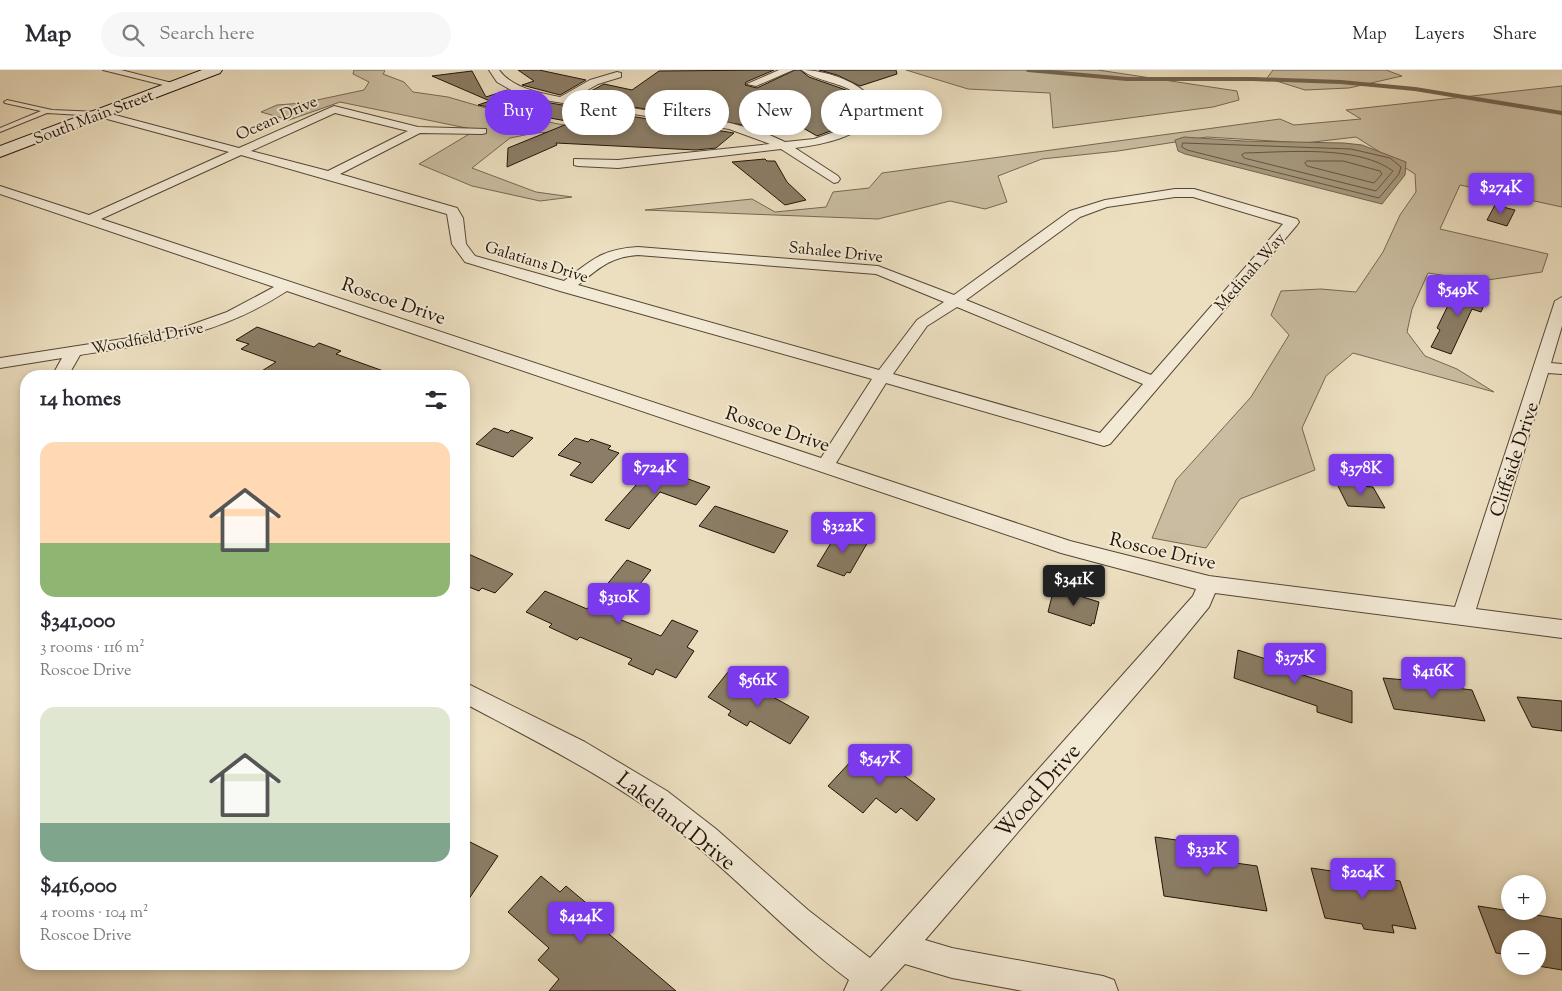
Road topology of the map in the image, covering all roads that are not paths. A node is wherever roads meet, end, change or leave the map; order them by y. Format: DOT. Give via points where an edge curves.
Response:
graph roads {
  1 [pos="108,70"];
  2 [pos="215,70"];
  3 [pos="494,70"];
  4 [pos="788,70"];
  5 [pos="807,70"];
  6 [pos="617,75"];
  7 [pos="752,84"];
  8 [pos="175,85"];
  9 [pos="560,100"];
  10 [pos="6,102"];
  11 [pos="49,112"];
  12 [pos="100,114"];
  13 [pos="61,122"];
  14 [pos="0,130"];
  15 [pos="418,130"];
  16 [pos="482,131"];
  17 [pos="788,146"];
  18 [pos="0,152"];
  19 [pos="238,152"];
  20 [pos="578,162"];
  21 [pos="329,176"];
  22 [pos="834,180"];
  23 [pos="0,190"];
  24 [pos="89,220"];
  25 [pos="286,286"];
  26 [pos="565,288"];
  27 [pos="956,301"];
  28 [pos="1562,302"];
  29 [pos="74,351"];
  30 [pos="0,363"];
  31 [pos="1542,368"];
  32 [pos="1562,369"];
  33 [pos="63,370"];
  34 [pos="882,377"];
  35 [pos="1154,382"];
  36 [pos="825,466"];
  37 [pos="1209,584"];
  38 [pos="1463,616"];
  39 [pos="1562,629"];
  40 [pos="470,695"];
  41 [pos="900,948"];
  42 [pos="865,984"];
  43 [pos="1103,991"];
  1 -- 8 [label="street"];
  2 -- 8 [label="main road, South Main Street"];
  3 -- 9 [label="street" via="501,80 515,88"];
  4 -- 7 [label="street"];
  5 -- 17 [label="street" via="859,90 872,110 867,120 846,134"];
  6 -- 9 [label="street" via="594,82"];
  8 -- 12 [label="main road, South Main Street"];
  9 -- 17 [label="street" via="730,126 758,132"];
  10 -- 11 [label="lane"];
  11 -- 12 [label="lane"];
  11 -- 13 [label="lane"];
  11 -- 14 [label="lane"];
  12 -- 13 [label="main road, South Main Street"];
  12 -- 19 [label="street, Galatians Drive"];
  13 -- 18 [label="main road, South Main Street"];
  15 -- 16 [label="street, Ocean Drive"];
  15 -- 19 [label="street, Ocean Drive" via="334,109"];
  15 -- 21 [label="street"];
  17 -- 20 [label="street" via="618,164"];
  17 -- 22 [label="street"];
  19 -- 21 [label="street, Galatians Drive"];
  19 -- 24 [label="street, Ocean Drive"];
  21 -- 26 [label="street, Galatians Drive" via="452,211 459,244 470,259"];
  23 -- 24 [label="street, Roscoe Drive"];
  24 -- 25 [label="street, Roscoe Drive"];
  25 -- 29 [label="street, Woodfield Drive" via="242,313 203,328"];
  25 -- 36 [label="street, Roscoe Drive"];
  26 -- 27 [label="street, Sahalee Drive" via="599,261 617,252 638,251 878,270"];
  26 -- 34 [label="street, Galatians Drive"];
  27 -- 34 [label="street, Medinah Way" via="922,323"];
  27 -- 35 [label="street, Sahalee Drive"];
  27 -- 35 [label="street, Medinah Way" via="1074,214 1105,204 1194,193 1292,222"];
  28 -- 31 [label="street, Cliffside Drive"];
  29 -- 30 [label="street, Woodfield Drive"];
  29 -- 33 [label="street"];
  31 -- 32 [label="street"];
  31 -- 38 [label="street, Cliffside Drive"];
  34 -- 35 [label="street, Medinah Way" via="1104,440"];
  34 -- 36 [label="street, Medinah Way"];
  36 -- 37 [label="street, Roscoe Drive" via="1068,548"];
  37 -- 38 [label="street, Roscoe Drive"];
  37 -- 41 [label="street, Wood Drive" via="1201,601 1151,660"];
  38 -- 39 [label="street, Roscoe Drive"];
  40 -- 42 [label="street, Lakeland Drive" via="598,760 637,785 683,819 836,954"];
  41 -- 42 [label="street, Wood Drive"];
  41 -- 43 [label="street" via="952,963"];
}
